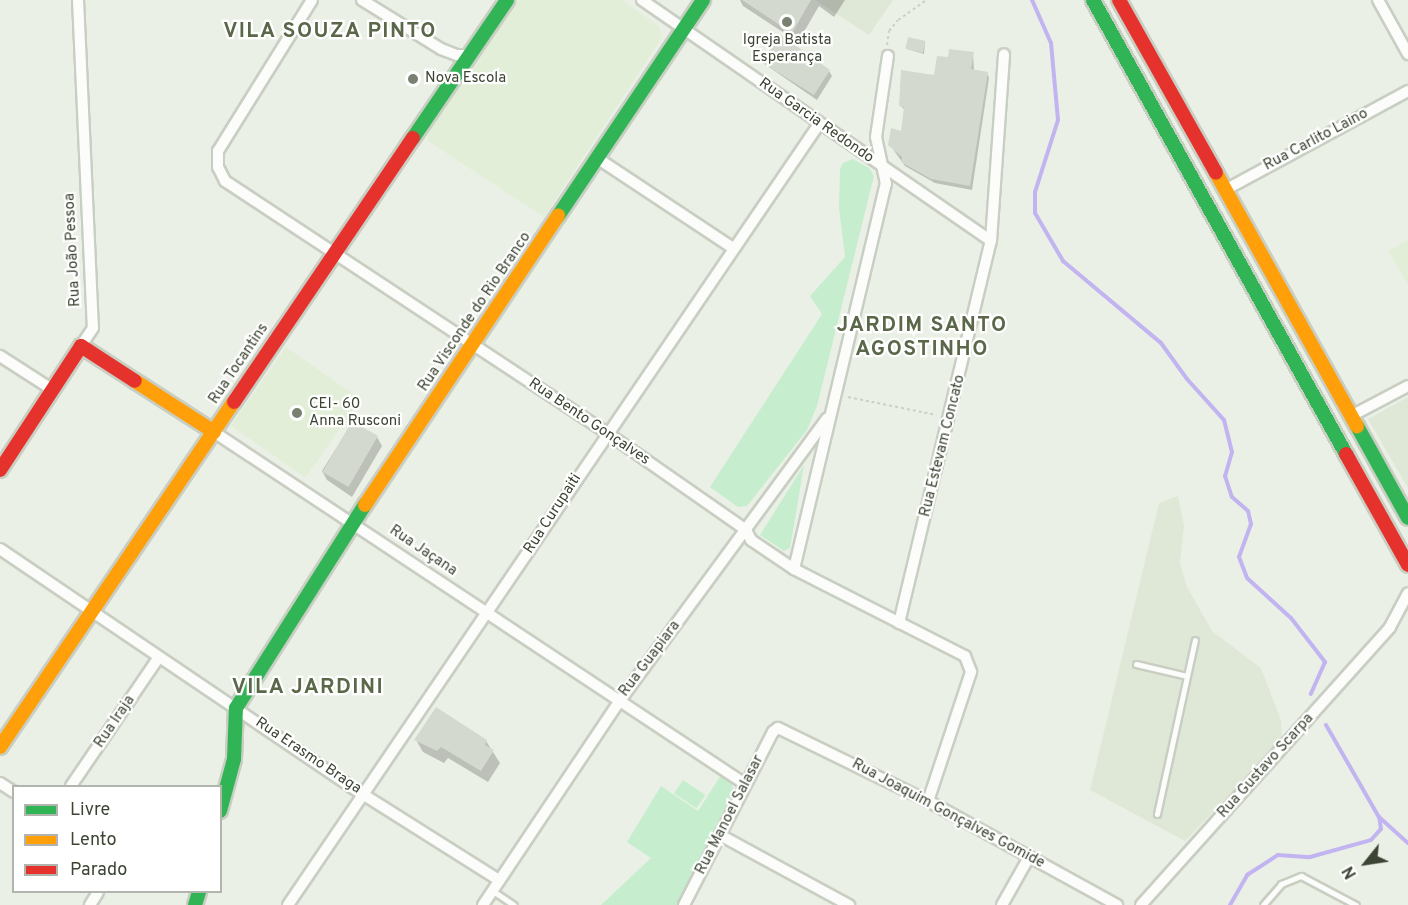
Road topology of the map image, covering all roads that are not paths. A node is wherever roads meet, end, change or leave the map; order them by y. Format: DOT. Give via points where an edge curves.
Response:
graph roads {
  1 [pos="78,0"];
  2 [pos="312,0"];
  3 [pos="362,0"];
  4 [pos="507,0"];
  5 [pos="642,0"];
  6 [pos="703,0"];
  7 [pos="1093,0"];
  8 [pos="1119,0"];
  9 [pos="1378,0"];
  10 [pos="684,29"];
  11 [pos="470,54"];
  12 [pos="1004,54"];
  13 [pos="1408,54"];
  14 [pos="888,56"];
  15 [pos="1408,91"];
  16 [pos="819,124"];
  17 [pos="597,158"];
  18 [pos="880,165"];
  19 [pos="1225,190"];
  20 [pos="991,241"];
  21 [pos="733,248"];
  22 [pos="336,251"];
  23 [pos="473,345"];
  24 [pos="81,346"];
  25 [pos="0,356"];
  26 [pos="1408,386"];
  27 [pos="53,390"];
  28 [pos="1352,417"];
  29 [pos="827,419"];
  30 [pos="214,432"];
  31 [pos="607,433"];
  32 [pos="0,470"];
  33 [pos="1408,518"];
  34 [pos="352,524"];
  35 [pos="746,530"];
  36 [pos="0,549"];
  37 [pos="1408,565"];
  38 [pos="794,569"];
  39 [pos="1408,592"];
  40 [pos="93,612"];
  41 [pos="488,614"];
  42 [pos="1408,617"];
  43 [pos="899,623"];
  44 [pos="1390,627"];
  45 [pos="1195,639"];
  46 [pos="159,657"];
  47 [pos="1136,664"];
  48 [pos="1187,676"];
  49 [pos="618,702"];
  50 [pos="236,708"];
  51 [pos="778,728"];
  52 [pos="0,747"];
  53 [pos="746,784"];
  54 [pos="72,785"];
  55 [pos="364,795"];
  56 [pos="928,801"];
  57 [pos="222,804"];
  58 [pos="1157,814"];
  59 [pos="720,835"];
  60 [pos="1029,857"];
  61 [pos="499,880"];
  62 [pos="493,891"];
  63 [pos="288,905"];
  64 [pos="483,905"];
  65 [pos="514,905"];
  66 [pos="684,905"];
  67 [pos="849,905"];
  68 [pos="1002,905"];
  69 [pos="1117,905"];
  70 [pos="1141,905"];
  71 [pos="1263,905"];
  72 [pos="1356,905"];
  1 -- 24 [label="street, Rua João Pessoa" via="93,328"];
  2 -- 22 [label="street, Rua Bento Gonçalves" via="218,151 218,166 225,181"];
  3 -- 11 [label="street" via="441,49 457,55"];
  4 -- 11 [label="main road, Rua Tocantins"];
  5 -- 10 [label="street, Rua Garcia Redondo"];
  6 -- 10 [label="main road, Rua Visconde do Rio Branco"];
  7 -- 37 [label="main road"];
  8 -- 19 [label="main road"];
  9 -- 13 [label="street"];
  10 -- 16 [label="street, Rua Garcia Redondo"];
  10 -- 17 [label="main road, Rua Visconde do Rio Branco"];
  11 -- 22 [label="main road, Rua Tocantins"];
  12 -- 20 [label="street, Rua Estevam Concato"];
  14 -- 18 [label="street" via="876,137"];
  15 -- 19 [label="street, Rua Carlito Laino"];
  16 -- 18 [label="street, Rua Garcia Redondo"];
  16 -- 21 [label="street, Rua Curupaiti"];
  17 -- 21 [label="street"];
  17 -- 23 [label="main road, Rua Visconde do Rio Branco"];
  18 -- 20 [label="street, Rua Garcia Redondo"];
  18 -- 29 [label="street" via="885,184"];
  19 -- 28 [label="main road"];
  20 -- 43 [label="street, Rua Estevam Concato"];
  21 -- 31 [label="street, Rua Curupaiti"];
  22 -- 23 [label="street, Rua Bento Gonçalves"];
  22 -- 30 [label="main road, Rua Tocantins"];
  23 -- 31 [label="street, Rua Bento Gonçalves"];
  23 -- 34 [label="main road, Rua Visconde do Rio Branco"];
  24 -- 27 [label="main road, Rua João Pessoa"];
  24 -- 30 [label="main road, Rua Jaçana"];
  25 -- 27 [label="street"];
  26 -- 28 [label="street"];
  27 -- 32 [label="main road, Rua João Pessoa"];
  28 -- 33 [label="main road"];
  29 -- 35 [label="street, Rua Guapiara"];
  29 -- 38 [label="street"];
  30 -- 34 [label="street, Rua Jaçana"];
  30 -- 40 [label="main road, Rua Tocantins"];
  31 -- 35 [label="street, Rua Bento Gonçalves"];
  31 -- 41 [label="street, Rua Curupaiti"];
  34 -- 41 [label="street, Rua Jaçana"];
  34 -- 50 [label="main road, Rua Visconde do Rio Branco"];
  35 -- 38 [label="street, Rua Bento Gonçalves" via="751,540"];
  35 -- 49 [label="street, Rua Guapiara"];
  36 -- 40 [label="street, Rua Erasmo Braga"];
  38 -- 43 [label="street, Rua Bento Gonçalves"];
  39 -- 44 [label="street, Rua Gustavo Scarpa"];
  40 -- 46 [label="street, Rua Erasmo Braga"];
  40 -- 52 [label="main road, Rua Tocantins"];
  41 -- 49 [label="street, Rua Jaçana"];
  41 -- 55 [label="street, Rua Curupaiti"];
  42 -- 44 [label="street, Rua Gustavo Scarpa"];
  43 -- 56 [label="street, Rua Bento Gonçalves" via="965,656 970,663 971,672"];
  44 -- 70 [label="street, Rua Gustavo Scarpa"];
  45 -- 48 [label="lane"];
  46 -- 50 [label="street, Rua Erasmo Braga"];
  46 -- 54 [label="street, Rua Iraja"];
  47 -- 48 [label="lane"];
  48 -- 58 [label="lane"];
  49 -- 53 [label="street, Rua Jaçana"];
  49 -- 61 [label="street, Rua Guapiara"];
  50 -- 55 [label="street, Rua Erasmo Braga"];
  50 -- 57 [label="main road, Rua Visconde do Rio Branco" via="234,759"];
  51 -- 53 [label="street, Rua Manoel Salasar"];
  51 -- 56 [label="street, Rua Joaquim Gonçalves Gomide"];
  53 -- 59 [label="street, Rua Manoel Salasar"];
  55 -- 61 [label="street, Rua Erasmo Braga"];
  55 -- 63 [label="street, Rua Curupaiti"];
  56 -- 60 [label="street, Rua Joaquim Gonçalves Gomide"];
  59 -- 66 [label="street, Rua Manoel Salasar"];
  59 -- 67 [label="street"];
  60 -- 68 [label="street"];
  60 -- 69 [label="street, Rua Joaquim Gonçalves Gomide"];
  61 -- 62 [label="street, Rua Guapiara"];
  62 -- 64 [label="street, Rua Guapiara"];
  62 -- 65 [label="lane"];
  71 -- 72 [label="lane" via="1281,884 1301,876"];
}
